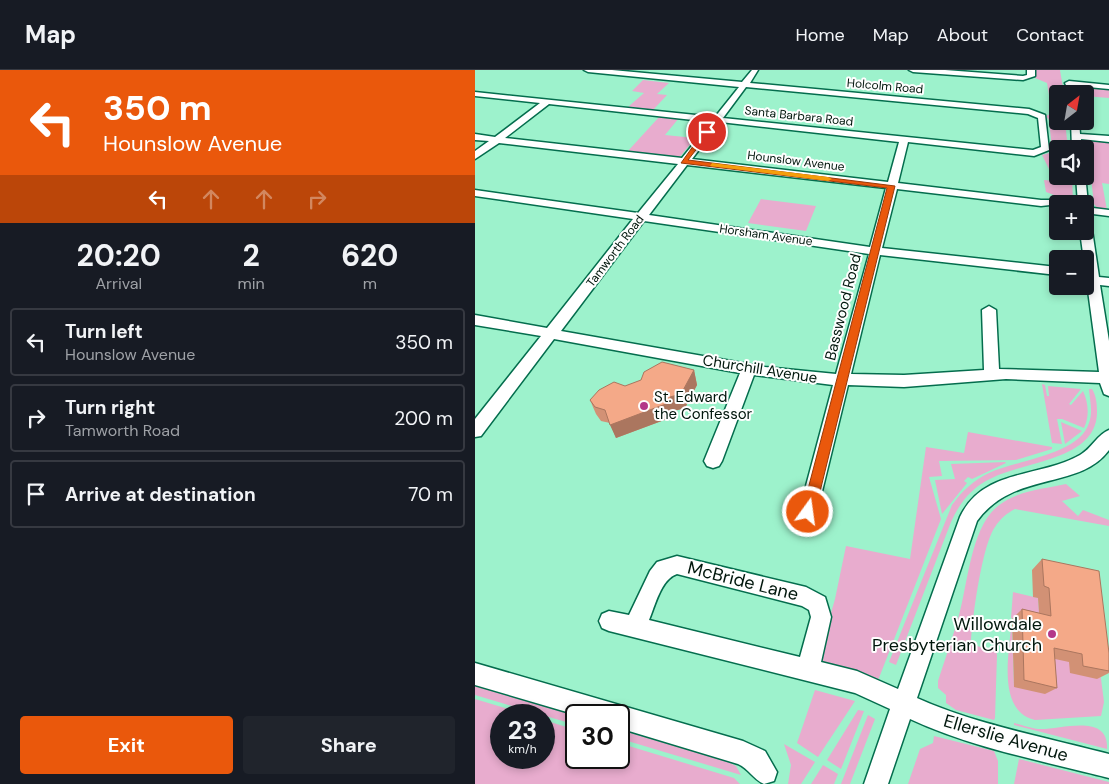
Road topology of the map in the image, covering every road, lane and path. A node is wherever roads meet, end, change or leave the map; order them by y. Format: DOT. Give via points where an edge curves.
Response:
graph roads {
  1 [pos="589,70"];
  2 [pos="913,70"];
  3 [pos="1031,70"];
  4 [pos="755,71"];
  5 [pos="942,71"];
  6 [pos="1067,73"];
  7 [pos="1069,83"];
  8 [pos="744,86"];
  9 [pos="1109,87"];
  10 [pos="475,94"];
  11 [pos="547,102"];
  12 [pos="717,119"];
  13 [pos="1076,130"];
  14 [pos="1045,134"];
  15 [pos="1076,136"];
  16 [pos="475,137"];
  17 [pos="497,139"];
  18 [pos="1109,139"];
  19 [pos="904,140"];
  20 [pos="1076,140"];
  21 [pos="475,156"];
  22 [pos="683,161"];
  23 [pos="891,186"];
  24 [pos="475,193"];
  25 [pos="1049,203"];
  26 [pos="1094,211"];
  27 [pos="1109,213"];
  28 [pos="640,217"];
  29 [pos="874,251"];
  30 [pos="1049,270"];
  31 [pos="1094,280"];
  32 [pos="1109,282"];
  33 [pos="989,310"];
  34 [pos="475,320"];
  35 [pos="551,333"];
  36 [pos="749,369"];
  37 [pos="991,374"];
  38 [pos="843,380"];
  39 [pos="1108,382"];
  40 [pos="475,431"];
  41 [pos="1109,437"];
  42 [pos="713,461"];
  43 [pos="808,512"];
  44 [pos="609,621"];
  45 [pos="635,627"];
  46 [pos="808,670"];
  47 [pos="475,674"];
  48 [pos="576,704"];
  49 [pos="905,705"];
  50 [pos="630,720"];
  51 [pos="1109,766"];
  52 [pos="765,772"];
  53 [pos="876,784"];
  1 -- 8 [label="street, Holcolm Road"];
  2 -- 5 [label="street"];
  3 -- 5 [label="street" via="1031,76 1023,78"];
  4 -- 8 [label="street, Tamworth Road"];
  6 -- 7 [label="street"];
  7 -- 9 [label="street"];
  8 -- 12 [label="street, Tamworth Road"];
  8 -- 14 [label="street, Holcolm Road" via="1029,112 1042,117"];
  10 -- 11 [label="street, Santa Barbara Road"];
  11 -- 12 [label="street, Santa Barbara Road"];
  11 -- 17 [label="street"];
  12 -- 19 [label="street, Santa Barbara Road"];
  12 -- 22 [label="street, Tamworth Road"];
  13 -- 15 [label="street"];
  14 -- 19 [label="street, Santa Barbara Road" via="1046,148 1034,153"];
  15 -- 18 [label="street"];
  15 -- 20 [label="street"];
  16 -- 17 [label="street, Hounslow Avenue"];
  17 -- 21 [label="street"];
  17 -- 22 [label="street, Hounslow Avenue"];
  19 -- 23 [label="street, Basswood Road"];
  22 -- 23 [label="street, Hounslow Avenue"];
  22 -- 28 [label="street, Tamworth Road"];
  23 -- 25 [label="street, Hounslow Avenue"];
  23 -- 29 [label="street, Basswood Road"];
  24 -- 28 [label="street, Horsham Avenue"];
  26 -- 27 [label="street"];
  28 -- 29 [label="street, Horsham Avenue"];
  28 -- 35 [label="street, Tamworth Road"];
  29 -- 30 [label="street, Horsham Avenue"];
  29 -- 38 [label="street, Basswood Road"];
  31 -- 32 [label="street"];
  31 -- 39 [label="street"];
  33 -- 37 [label="street"];
  34 -- 35 [label="street, Churchill Avenue"];
  35 -- 36 [label="street, Churchill Avenue"];
  35 -- 40 [label="street, Tamworth Road"];
  36 -- 38 [label="street, Churchill Avenue"];
  36 -- 42 [label="street"];
  37 -- 38 [label="street, Churchill Avenue" via="905,380"];
  37 -- 39 [label="street, Churchill Avenue"];
  38 -- 43 [label="street, Basswood Road"];
  41 -- 49 [label="street" via="1102,448 1084,462 1007,485 975,508 965,526"];
  44 -- 45 [label="street"];
  45 -- 46 [label="street"];
  45 -- 46 [label="street, McBride Lane" via="657,578 665,569 677,565 797,594 818,604 821,617"];
  46 -- 49 [label="street" via="857,682"];
  47 -- 48 [label="street"];
  49 -- 51 [label="street, Ellerslie Avenue" via="935,718 1005,739"];
  49 -- 53 [label="street"];
  50 -- 52 [label="street" via="743,753 756,760"];
}
